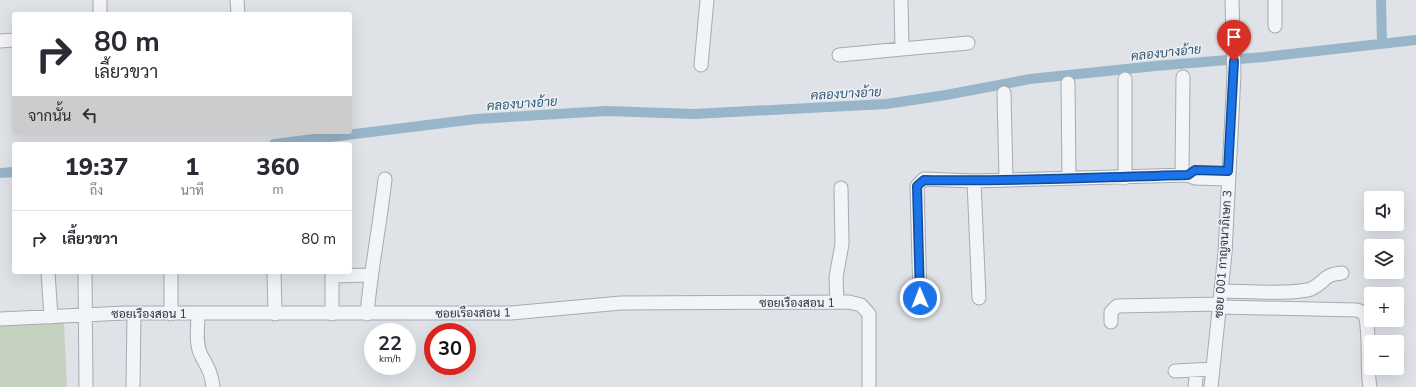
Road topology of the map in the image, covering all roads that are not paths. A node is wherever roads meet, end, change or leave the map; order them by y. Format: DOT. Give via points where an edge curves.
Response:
graph roads {
  1 [pos="100,0"];
  2 [pos="237,0"];
  3 [pos="707,0"];
  4 [pos="901,0"];
  5 [pos="1232,0"];
  6 [pos="1275,0"];
  7 [pos="100,12"];
  8 [pos="238,12"];
  9 [pos="1275,26"];
  10 [pos="12,40"];
  11 [pos="0,41"];
  12 [pos="968,43"];
  13 [pos="902,49"];
  14 [pos="839,55"];
  15 [pos="701,65"];
  16 [pos="1183,77"];
  17 [pos="1125,79"];
  18 [pos="1068,83"];
  19 [pos="1004,93"];
  20 [pos="1185,175"];
  21 [pos="1228,175"];
  22 [pos="1069,178"];
  23 [pos="1125,178"];
  24 [pos="385,179"];
  25 [pos="1006,180"];
  26 [pos="974,181"];
  27 [pos="841,188"];
  28 [pos="1342,272"];
  29 [pos="48,274"];
  30 [pos="85,274"];
  31 [pos="171,274"];
  32 [pos="274,274"];
  33 [pos="332,274"];
  34 [pos="370,275"];
  35 [pos="920,298"];
  36 [pos="979,298"];
  37 [pos="1221,301"];
  38 [pos="837,302"];
  39 [pos="134,313"];
  40 [pos="171,314"];
  41 [pos="198,314"];
  42 [pos="275,314"];
  43 [pos="332,314"];
  44 [pos="367,314"];
  45 [pos="85,315"];
  46 [pos="51,317"];
  47 [pos="0,319"];
  48 [pos="1111,322"];
  49 [pos="1213,369"];
  50 [pos="1197,370"];
  51 [pos="1175,371"];
  52 [pos="86,387"];
  53 [pos="133,387"];
  54 [pos="213,387"];
  55 [pos="868,387"];
  56 [pos="1195,387"];
  57 [pos="1211,387"];
  58 [pos="1370,387"];
  1 -- 7 [label="street"];
  2 -- 8 [label="street"];
  3 -- 15 [label="street"];
  4 -- 13 [label="street"];
  5 -- 21 [label="street, ซอย 001 กาญจนาภิเษก 3" via="1234,74"];
  6 -- 9 [label="street"];
  10 -- 11 [label="street"];
  12 -- 13 [label="street"];
  13 -- 14 [label="street"];
  16 -- 20 [label="street"];
  17 -- 23 [label="street"];
  18 -- 22 [label="street"];
  19 -- 25 [label="street"];
  20 -- 21 [label="street" via="1195,178"];
  20 -- 23 [label="street"];
  21 -- 37 [label="street, ซอย 001 กาญจนาภิเษก 3"];
  22 -- 23 [label="street"];
  22 -- 25 [label="street"];
  24 -- 34 [label="street"];
  25 -- 26 [label="street"];
  26 -- 35 [label="street" via="924,180 918,184"];
  26 -- 36 [label="street"];
  27 -- 38 [label="street" via="842,244 836,277"];
  28 -- 37 [label="street" via="1330,274 1310,289"];
  29 -- 46 [label="street"];
  30 -- 45 [label="street"];
  31 -- 40 [label="street"];
  32 -- 42 [label="street"];
  33 -- 34 [label="street"];
  33 -- 43 [label="street"];
  34 -- 44 [label="street"];
  37 -- 48 [label="street" via="1117,306 1111,312"];
  37 -- 49 [label="street, ซอย 001 กาญจนาภิเษก 3"];
  37 -- 58 [label="street" via="1364,313 1367,321 1367,369"];
  38 -- 44 [label="street, ซอยเรืองสอน 1" via="621,303 511,313"];
  38 -- 55 [label="street, ซอยเรืองสอน 1" via="861,305 869,314"];
  39 -- 40 [label="street, ซอยเรืองสอน 1"];
  39 -- 45 [label="street, ซอยเรืองสอน 1"];
  39 -- 53 [label="street"];
  40 -- 41 [label="street, ซอยเรืองสอน 1"];
  41 -- 42 [label="street, ซอยเรืองสอน 1"];
  41 -- 54 [label="street" via="198,342"];
  42 -- 43 [label="street, ซอยเรืองสอน 1"];
  43 -- 44 [label="street, ซอยเรืองสอน 1"];
  45 -- 46 [label="street, ซอยเรืองสอน 1"];
  45 -- 52 [label="street"];
  46 -- 47 [label="street, ซอยเรืองสอน 1"];
  49 -- 50 [label="street"];
  49 -- 57 [label="street, ซอย 001 กาญจนาภิเษก 3"];
  50 -- 51 [label="street"];
  50 -- 56 [label="street"];
}
